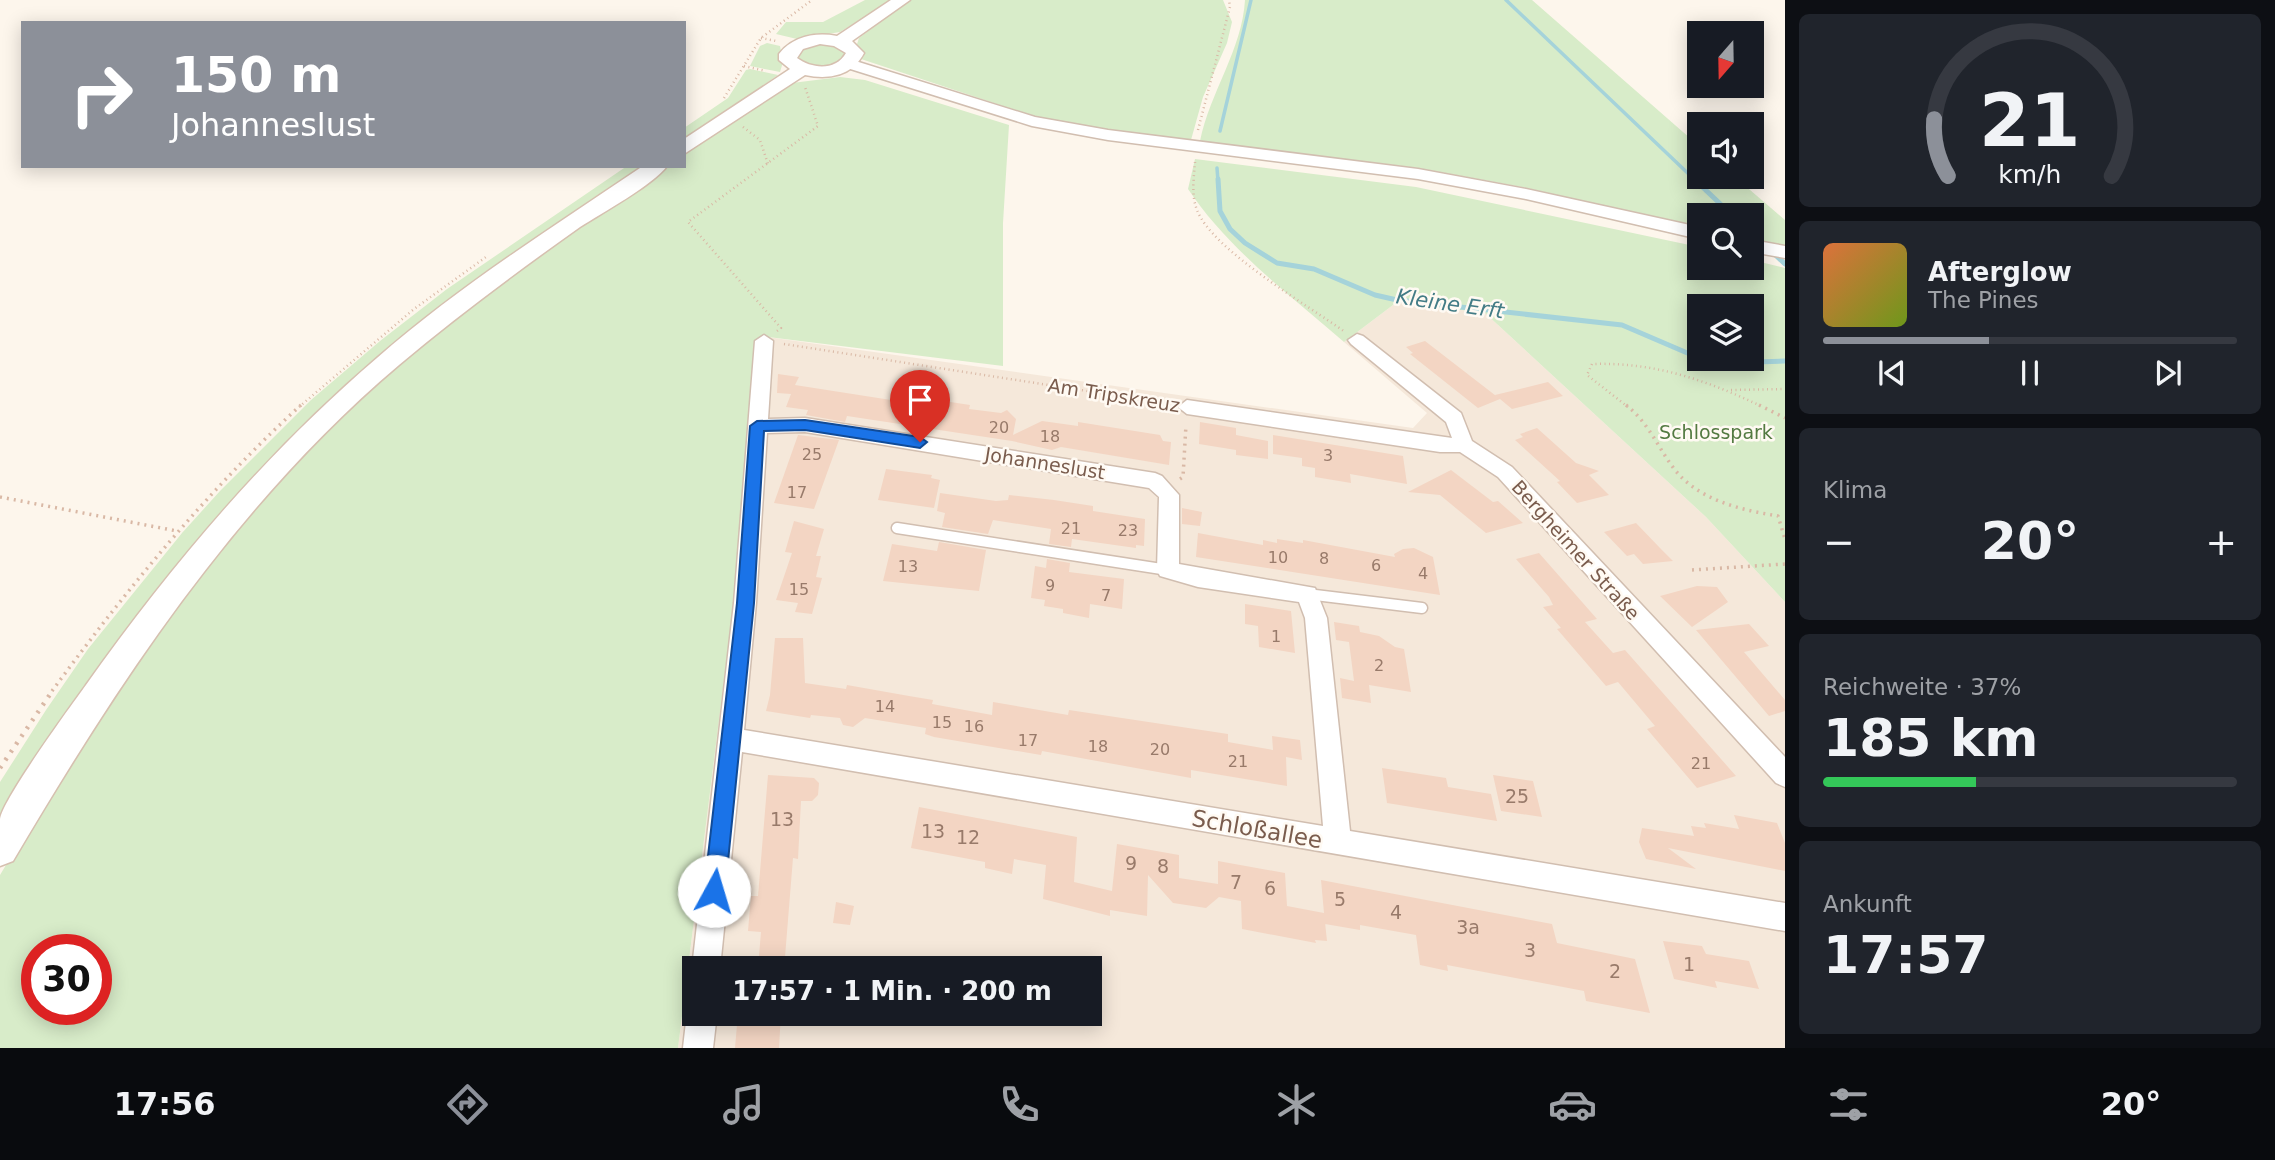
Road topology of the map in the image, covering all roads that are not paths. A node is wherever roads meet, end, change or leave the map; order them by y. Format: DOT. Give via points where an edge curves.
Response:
graph roads {
  1 [pos="902,0"];
  2 [pos="841,41"];
  3 [pos="849,64"];
  4 [pos="802,69"];
  5 [pos="686,147"];
  6 [pos="654,168"];
  7 [pos="1687,230"];
  8 [pos="1764,249"];
  9 [pos="1785,253"];
  10 [pos="1357,340"];
  11 [pos="765,341"];
  12 [pos="1187,407"];
  13 [pos="757,426"];
  14 [pos="1464,445"];
  15 [pos="897,528"];
  16 [pos="1168,570"];
  17 [pos="1307,594"];
  18 [pos="1422,608"];
  19 [pos="730,738"];
  20 [pos="1785,775"];
  21 [pos="1338,843"];
  22 [pos="0,849"];
  23 [pos="1785,917"];
  24 [pos="707,956"];
  25 [pos="701,1026"];
  26 [pos="698,1048"];
  1 -- 2 [label="main road"];
  2 -- 3 [label="main road" via="855,53"];
  2 -- 4 [label="main road" via="808,41 791,48 788,60"];
  3 -- 4 [label="main road" via="825,71"];
  3 -- 7 [label="street" via="1032,121 1196,150 1418,174"];
  4 -- 5 [label="main road"];
  6 -- 22 [label="main road" via="508,269 387,362 237,509 109,674"];
  8 -- 9 [label="street"];
  10 -- 14 [label="street" via="1454,418"];
  11 -- 13 [label="street"];
  12 -- 14 [label="street, Am Tripskreuz"];
  13 -- 16 [label="street, Johanneslust" via="805,425 1155,481 1169,495"];
  13 -- 19 [label="street"];
  14 -- 20 [label="street, Bergheimer Straße" via="1505,472"];
  15 -- 16 [label="lane"];
  16 -- 17 [label="street"];
  17 -- 18 [label="lane"];
  17 -- 21 [label="street" via="1316,618"];
  19 -- 21 [label="street, Schloßallee"];
  19 -- 24 [label="street"];
  21 -- 23 [label="street, Schloßallee"];
  25 -- 26 [label="street"];
}
